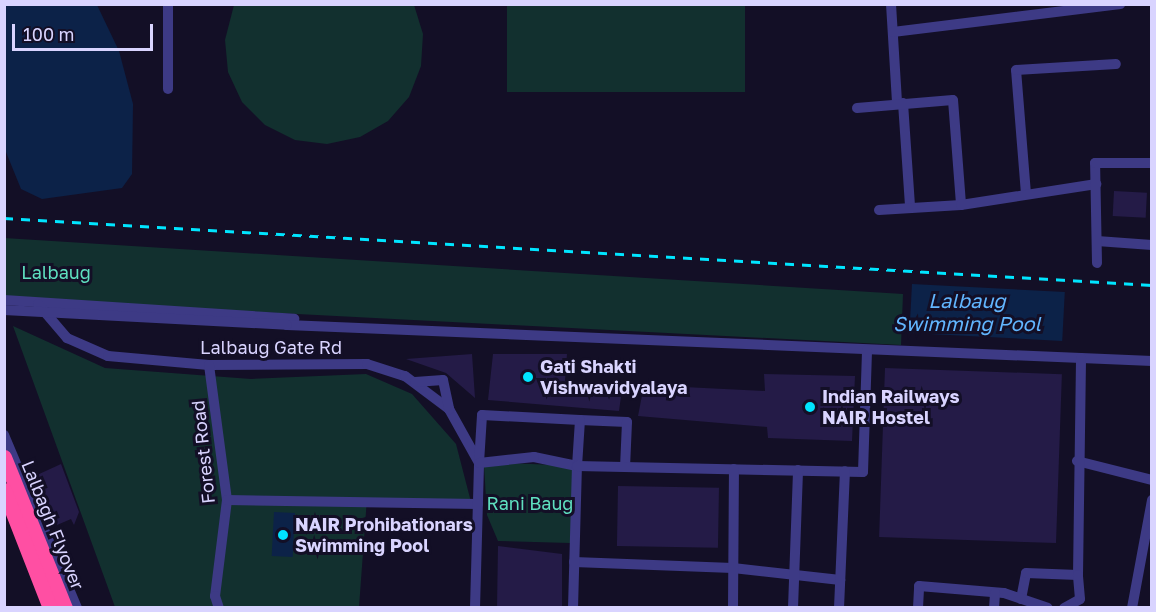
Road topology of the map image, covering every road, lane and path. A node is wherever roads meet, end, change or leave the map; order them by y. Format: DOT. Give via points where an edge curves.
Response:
graph roads {
  1 [pos="168,4"];
  2 [pos="891,4"];
  3 [pos="1119,4"];
  4 [pos="1079,7"];
  5 [pos="893,32"];
  6 [pos="1116,64"];
  7 [pos="168,89"];
  8 [pos="900,103"];
  9 [pos="858,108"];
  10 [pos="1152,163"];
  11 [pos="1096,184"];
  12 [pos="1026,194"];
  13 [pos="961,205"];
  14 [pos="910,206"];
  15 [pos="879,210"];
  16 [pos="1097,241"];
  17 [pos="1152,244"];
  18 [pos="1097,263"];
  19 [pos="4,300"];
  20 [pos="17,303"];
  21 [pos="38,304"];
  22 [pos="4,309"];
  23 [pos="496,335"];
  24 [pos="867,350"];
  25 [pos="1081,358"];
  26 [pos="1152,361"];
  27 [pos="209,364"];
  28 [pos="415,382"];
  29 [pos="449,409"];
  30 [pos="580,420"];
  31 [pos="4,435"];
  32 [pos="4,457"];
  33 [pos="1077,461"];
  34 [pos="479,463"];
  35 [pos="577,466"];
  36 [pos="624,467"];
  37 [pos="734,469"];
  38 [pos="798,470"];
  39 [pos="845,471"];
  40 [pos="1152,480"];
  41 [pos="4,490"];
  42 [pos="227,500"];
  43 [pos="1152,500"];
  44 [pos="478,504"];
  45 [pos="4,508"];
  46 [pos="1139,560"];
  47 [pos="574,562"];
  48 [pos="1152,563"];
  49 [pos="733,568"];
  50 [pos="795,573"];
  51 [pos="1078,575"];
  52 [pos="840,580"];
  53 [pos="995,593"];
  54 [pos="1021,599"];
  55 [pos="1135,607"];
  56 [pos="49,608"];
  57 [pos="65,608"];
  58 [pos="77,608"];
  59 [pos="219,608"];
  60 [pos="475,608"];
  61 [pos="573,608"];
  62 [pos="733,608"];
  63 [pos="793,608"];
  64 [pos="839,608"];
  65 [pos="918,608"];
  66 [pos="994,608"];
  67 [pos="1048,608"];
  68 [pos="1064,608"];
  1 -- 7 [label="street"];
  2 -- 5 [label="street"];
  3 -- 4 [label="street"];
  4 -- 5 [label="street"];
  5 -- 8 [label="street"];
  6 -- 12 [label="street" via="1016,70"];
  8 -- 9 [label="street"];
  8 -- 13 [label="street" via="953,100"];
  8 -- 14 [label="street"];
  10 -- 11 [label="street" via="1102,160 1095,163"];
  11 -- 12 [label="street"];
  11 -- 16 [label="street"];
  12 -- 13 [label="street"];
  13 -- 14 [label="street"];
  14 -- 15 [label="street"];
  16 -- 17 [label="street"];
  16 -- 18 [label="street"];
  19 -- 20 [label="street"];
  20 -- 21 [label="street"];
  20 -- 22 [label="street"];
  21 -- 23 [label="street"];
  21 -- 27 [label="street, Lalbaug Gate Rd" via="67,338 108,356"];
  22 -- 23 [label="street, bridge"];
  23 -- 24 [label="street"];
  24 -- 25 [label="street"];
  24 -- 39 [label="street" via="863,472"];
  25 -- 26 [label="street"];
  25 -- 33 [label="street"];
  27 -- 28 [label="street, Lalbaug Gate Rd" via="367,364"];
  27 -- 42 [label="street, Forest Road"];
  28 -- 29 [label="street, Lalbaug Gate Rd"];
  28 -- 29 [label="street" via="442,380"];
  29 -- 34 [label="street, Lalbaug Gate Rd"];
  30 -- 34 [label="street" via="482,415"];
  30 -- 35 [label="street"];
  30 -- 36 [label="street" via="627,422"];
  31 -- 58 [label="street"];
  32 -- 57 [label="highway, Lalbagh Flyover"];
  33 -- 40 [label="street"];
  33 -- 51 [label="street"];
  34 -- 35 [label="street" via="516,456 559,458"];
  34 -- 44 [label="street"];
  35 -- 36 [label="street"];
  35 -- 47 [label="street"];
  36 -- 37 [label="street"];
  37 -- 38 [label="street"];
  37 -- 49 [label="street"];
  38 -- 39 [label="street"];
  38 -- 50 [label="street"];
  39 -- 52 [label="street"];
  41 -- 56 [label="highway, Lalbagh Flyover"];
  42 -- 44 [label="street"];
  42 -- 59 [label="street, Forest Road" via="215,596"];
  43 -- 46 [label="street"];
  44 -- 60 [label="street"];
  45 -- 56 [label="street"];
  46 -- 48 [label="street"];
  46 -- 55 [label="street"];
  47 -- 49 [label="street"];
  47 -- 61 [label="street"];
  49 -- 50 [label="street"];
  49 -- 62 [label="street"];
  50 -- 52 [label="street"];
  50 -- 63 [label="street"];
  51 -- 54 [label="street" via="1026,573"];
  51 -- 68 [label="street" via="1080,599"];
  52 -- 64 [label="street"];
  53 -- 54 [label="street"];
  53 -- 65 [label="street" via="919,586"];
  53 -- 66 [label="street"];
  54 -- 67 [label="street"];
}
